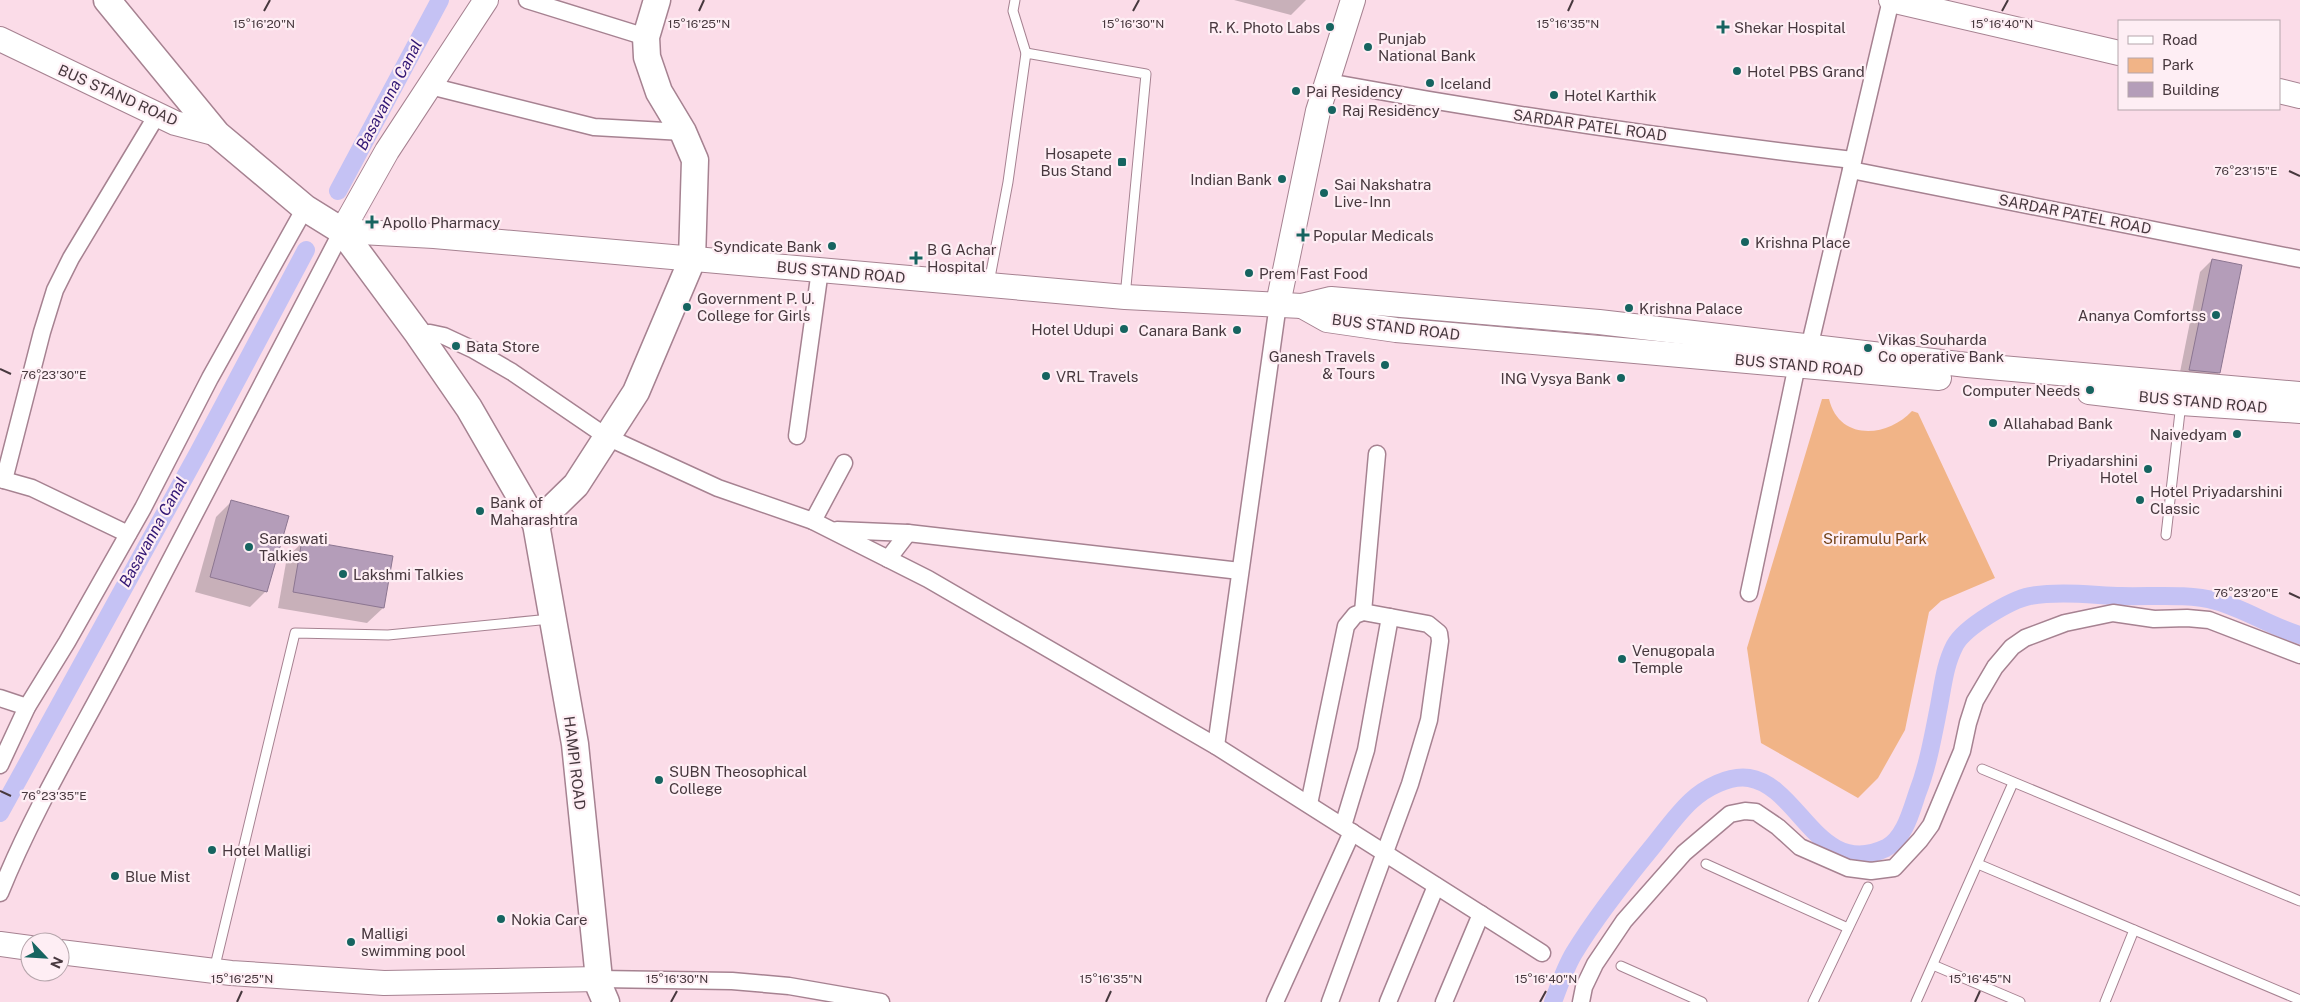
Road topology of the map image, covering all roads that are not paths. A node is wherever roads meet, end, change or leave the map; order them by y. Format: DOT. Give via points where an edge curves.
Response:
graph roads {
  1 [pos="107,0"];
  2 [pos="486,0"];
  3 [pos="527,0"];
  4 [pos="657,0"];
  5 [pos="1015,0"];
  6 [pos="1353,0"];
  7 [pos="1891,0"];
  8 [pos="646,37"];
  9 [pos="0,39"];
  10 [pos="2118,52"];
  11 [pos="1026,53"];
  12 [pos="1328,82"];
  13 [pos="430,86"];
  14 [pos="2280,91"];
  15 [pos="2300,96"];
  16 [pos="157,114"];
  17 [pos="683,132"];
  18 [pos="217,134"];
  19 [pos="1852,165"];
  20 [pos="304,208"];
  21 [pos="342,231"];
  22 [pos="2300,259"];
  23 [pos="692,260"];
  24 [pos="820,270"];
  25 [pos="989,286"];
  26 [pos="1125,297"];
  27 [pos="1278,304"];
  28 [pos="418,334"];
  29 [pos="1803,356"];
  30 [pos="2300,394"];
  31 [pos="2181,403"];
  32 [pos="2300,411"];
  33 [pos="797,436"];
  34 [pos="607,437"];
  35 [pos="1377,454"];
  36 [pos="844,463"];
  37 [pos="2,480"];
  38 [pos="813,521"];
  39 [pos="536,524"];
  40 [pos="832,530"];
  41 [pos="908,533"];
  42 [pos="128,534"];
  43 [pos="2166,535"];
  44 [pos="888,559"];
  45 [pos="1240,571"];
  46 [pos="1749,593"];
  47 [pos="1363,612"];
  48 [pos="1390,617"];
  49 [pos="552,619"];
  50 [pos="2300,655"];
  51 [pos="0,698"];
  52 [pos="27,708"];
  53 [pos="1216,746"];
  54 [pos="0,765"];
  55 [pos="1982,769"];
  56 [pos="2013,783"];
  57 [pos="1309,804"];
  58 [pos="1348,829"];
  59 [pos="1386,853"];
  60 [pos="1706,864"];
  61 [pos="1978,864"];
  62 [pos="1436,886"];
  63 [pos="1868,887"];
  64 [pos="0,893"];
  65 [pos="2300,901"];
  66 [pos="1481,914"];
  67 [pos="1848,928"];
  68 [pos="2134,930"];
  69 [pos="0,944"];
  70 [pos="20,947"];
  71 [pos="70,953"];
  72 [pos="1542,953"];
  73 [pos="1933,965"];
  74 [pos="1621,966"];
  75 [pos="214,970"];
  76 [pos="599,993"];
  77 [pos="2300,1000"];
  78 [pos="881,1002"];
  79 [pos="1275,1002"];
  80 [pos="1330,1002"];
  81 [pos="1388,1002"];
  82 [pos="1444,1002"];
  83 [pos="1581,1002"];
  84 [pos="1702,1002"];
  85 [pos="1813,1002"];
  86 [pos="1916,1002"];
  87 [pos="2020,1002"];
  88 [pos="2105,1002"];
  1 -- 18 [label="main road"];
  2 -- 13 [label="main road"];
  3 -- 8 [label="street"];
  4 -- 8 [label="main road"];
  5 -- 11 [label="lane" via="1013,12"];
  6 -- 12 [label="main road"];
  7 -- 10 [label="main road"];
  7 -- 19 [label="street"];
  8 -- 17 [label="main road" via="647,57 659,92"];
  9 -- 16 [label="main road, BUS STAND ROAD"];
  11 -- 25 [label="lane"];
  11 -- 26 [label="lane" via="1146,74"];
  12 -- 19 [label="street, SARDAR PATEL ROAD" via="1458,106"];
  12 -- 27 [label="main road" via="1318,111"];
  13 -- 17 [label="street" via="594,126"];
  13 -- 21 [label="main road" via="387,151"];
  14 -- 15 [label="main road"];
  16 -- 18 [label="main road, BUS STAND ROAD" via="175,123"];
  16 -- 37 [label="street" via="71,258 56,290"];
  17 -- 23 [label="main road" via="695,160"];
  18 -- 20 [label="main road, BUS STAND ROAD"];
  19 -- 22 [label="street, SARDAR PATEL ROAD"];
  19 -- 29 [label="street"];
  20 -- 21 [label="main road, BUS STAND ROAD"];
  20 -- 42 [label="street"];
  21 -- 23 [label="main road, BUS STAND ROAD" via="434,236"];
  21 -- 28 [label="main road"];
  21 -- 64 [label="street" via="43,800"];
  23 -- 24 [label="main road, BUS STAND ROAD"];
  23 -- 34 [label="main road" via="636,392"];
  24 -- 25 [label="main road, BUS STAND ROAD"];
  24 -- 33 [label="street"];
  25 -- 26 [label="main road, BUS STAND ROAD"];
  26 -- 27 [label="main road, BUS STAND ROAD"];
  27 -- 29 [label="main road, BUS STAND ROAD" via="1302,306 1328,320 1396,330"];
  27 -- 45 [label="street"];
  28 -- 34 [label="street" via="444,336 474,350"];
  28 -- 39 [label="main road" via="470,408"];
  29 -- 30 [label="main road, BUS STAND ROAD" via="1967,365"];
  29 -- 31 [label="main road, BUS STAND ROAD"];
  29 -- 46 [label="street"];
  31 -- 32 [label="main road, BUS STAND ROAD"];
  31 -- 43 [label="lane"];
  34 -- 38 [label="street" via="718,488"];
  34 -- 39 [label="main road" via="576,486"];
  35 -- 47 [label="street"];
  36 -- 38 [label="street"];
  37 -- 42 [label="street" via="41,492"];
  38 -- 40 [label="street"];
  39 -- 49 [label="main road, HAMPI ROAD"];
  40 -- 41 [label="street"];
  40 -- 44 [label="street"];
  41 -- 44 [label="street"];
  41 -- 45 [label="street"];
  42 -- 52 [label="street"];
  44 -- 53 [label="street"];
  45 -- 53 [label="street"];
  47 -- 48 [label="street"];
  47 -- 57 [label="street" via="1346,626 1342,639"];
  48 -- 58 [label="street"];
  48 -- 59 [label="street" via="1428,624 1439,633 1440,640 1429,720"];
  49 -- 75 [label="lane" via="388,635 295,633"];
  49 -- 76 [label="main road, HAMPI ROAD" via="575,744"];
  50 -- 83 [label="street" via="2209,620 2154,619 2113,613 2065,623 2025,638 2012,646 1995,667 1975,701 1962,751 1931,825 1894,868 1871,871 1848,868 1800,847 1756,812 1730,814 1684,852 1624,921 1595,964"];
  51 -- 52 [label="street"];
  52 -- 54 [label="street"];
  53 -- 57 [label="street"];
  55 -- 56 [label="lane"];
  56 -- 61 [label="lane"];
  56 -- 65 [label="lane"];
  57 -- 58 [label="street"];
  58 -- 59 [label="street"];
  58 -- 79 [label="street"];
  59 -- 62 [label="street"];
  59 -- 80 [label="street"];
  60 -- 67 [label="lane"];
  61 -- 68 [label="lane"];
  61 -- 73 [label="lane"];
  62 -- 66 [label="street"];
  62 -- 81 [label="street"];
  63 -- 67 [label="lane"];
  66 -- 72 [label="street"];
  66 -- 82 [label="street"];
  67 -- 85 [label="lane"];
  68 -- 77 [label="lane"];
  68 -- 88 [label="lane"];
  69 -- 70 [label="main road"];
  71 -- 75 [label="main road"];
  73 -- 86 [label="lane"];
  73 -- 87 [label="lane"];
  74 -- 84 [label="lane"];
  75 -- 76 [label="main road" via="294,978"];
  76 -- 78 [label="street" via="732,981 789,986"];
}
